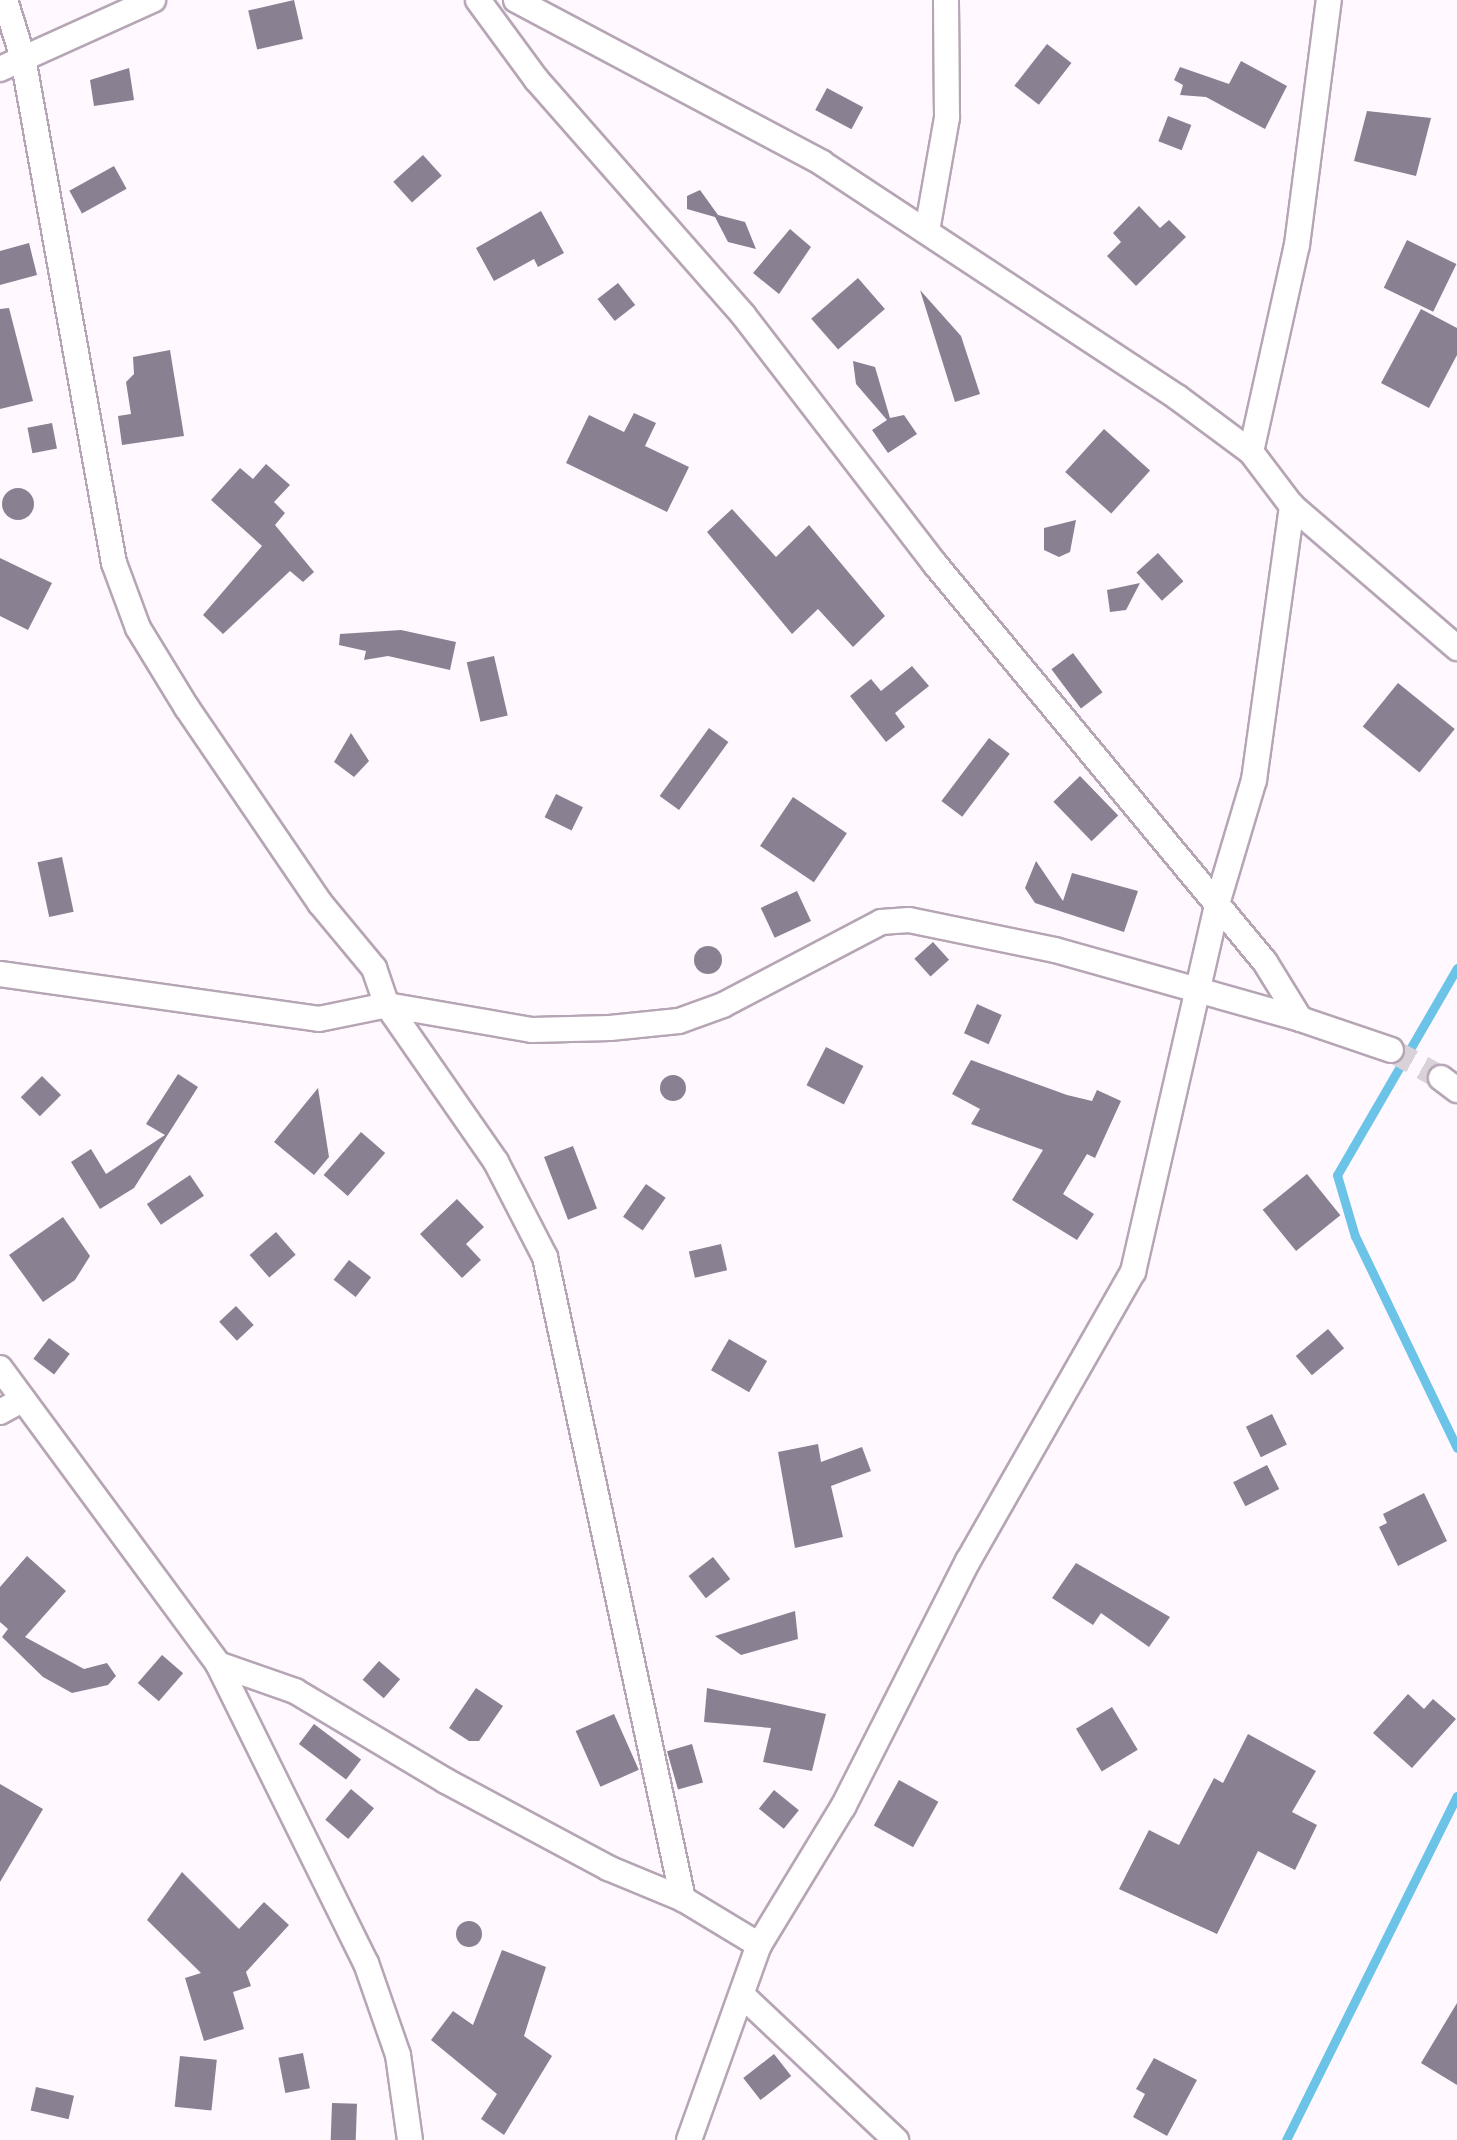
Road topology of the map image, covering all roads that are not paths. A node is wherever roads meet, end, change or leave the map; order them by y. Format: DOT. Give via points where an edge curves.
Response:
graph roads {
  1 [pos="5,0"];
  2 [pos="153,0"];
  3 [pos="478,0"];
  4 [pos="516,0"];
  5 [pos="946,0"];
  6 [pos="1329,0"];
  7 [pos="23,58"];
  8 [pos="0,69"];
  9 [pos="927,231"];
  10 [pos="1251,452"];
  11 [pos="1292,506"];
  12 [pos="1457,648"];
  13 [pos="1217,904"];
  14 [pos="0,974"];
  15 [pos="1197,989"];
  16 [pos="387,1005"];
  17 [pos="1300,1019"];
  18 [pos="1391,1050"];
  19 [pos="1457,1081"];
  20 [pos="1457,1090"];
  21 [pos="0,1368"];
  22 [pos="23,1399"];
  23 [pos="0,1412"];
  24 [pos="218,1664"];
  25 [pos="683,1899"];
  26 [pos="759,1945"];
  27 [pos="742,1995"];
  28 [pos="410,2140"];
  29 [pos="689,2140"];
  30 [pos="896,2140"];
  1 -- 7 [label="street"];
  2 -- 7 [label="street"];
  3 -- 13 [label="street" via="536,79 744,316 935,564"];
  4 -- 9 [label="street" via="822,163"];
  5 -- 9 [label="street" via="947,117"];
  6 -- 10 [label="street" via="1297,245"];
  7 -- 8 [label="street"];
  7 -- 16 [label="street" via="114,563 138,628 320,903 374,968"];
  9 -- 10 [label="street"];
  10 -- 11 [label="street"];
  11 -- 12 [label="street"];
  11 -- 13 [label="street" via="1254,780"];
  13 -- 15 [label="street"];
  13 -- 17 [label="street"];
  14 -- 16 [label="street" via="319,1019"];
  15 -- 16 [label="street" via="977,930 909,920 881,922 679,1021 532,1030"];
  15 -- 17 [label="street"];
  15 -- 26 [label="street" via="1147,1232 1108,1326 968,1561 843,1807"];
  16 -- 25 [label="street" via="496,1162 545,1257"];
  17 -- 18 [label="street"];
  19 -- 20 [label="street" via="1441,1078"];
  21 -- 22 [label="street"];
  22 -- 23 [label="street"];
  22 -- 24 [label="street"];
  24 -- 25 [label="street" via="295,1691 513,1817"];
  24 -- 28 [label="street" via="371,1975 398,2055"];
  25 -- 26 [label="street"];
  26 -- 27 [label="street"];
  27 -- 29 [label="street"];
  27 -- 30 [label="street"];
}
